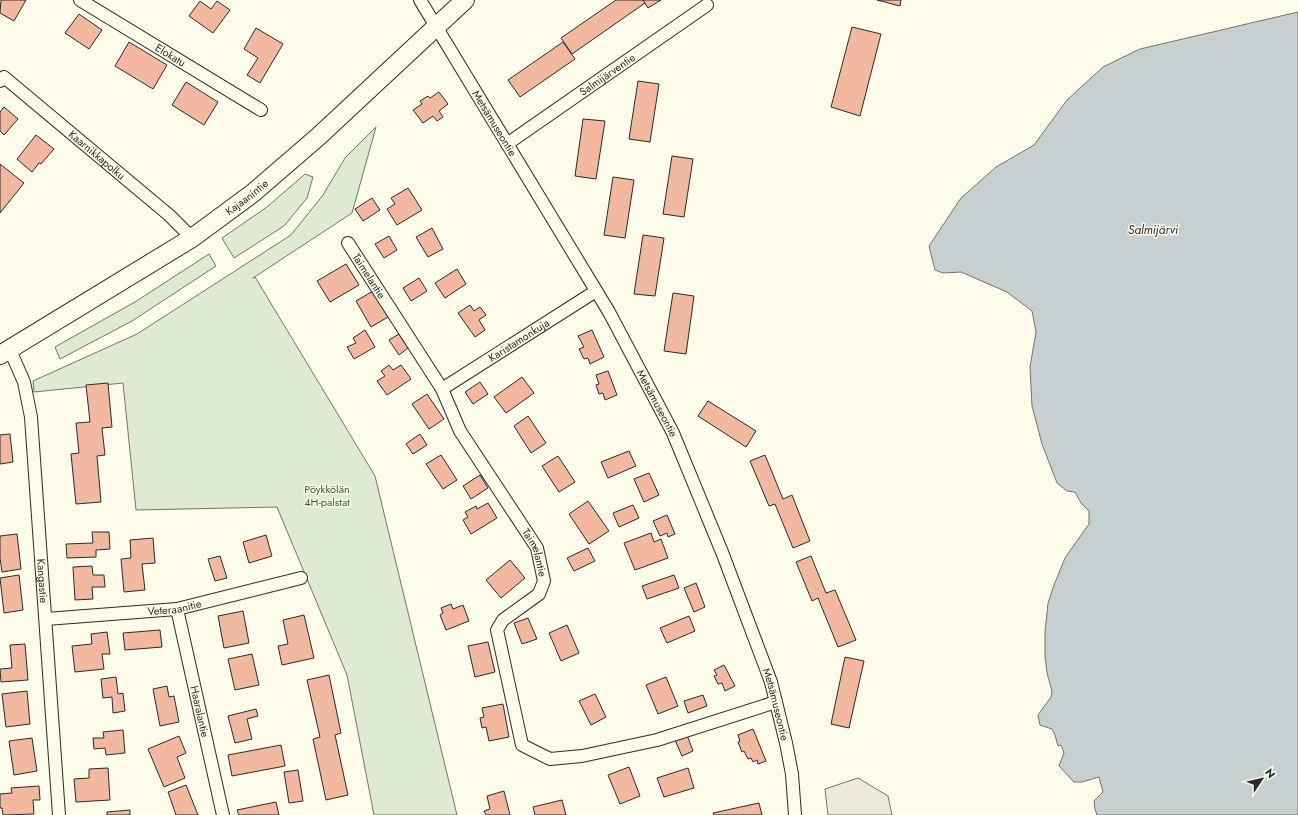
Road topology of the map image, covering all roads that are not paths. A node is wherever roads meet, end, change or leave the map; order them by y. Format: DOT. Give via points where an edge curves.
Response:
graph roads {
  1 [pos="80,0"];
  2 [pos="465,0"];
  3 [pos="422,1"];
  4 [pos="708,5"];
  5 [pos="436,26"];
  6 [pos="0,81"];
  7 [pos="261,110"];
  8 [pos="507,144"];
  9 [pos="192,238"];
  10 [pos="348,243"];
  11 [pos="596,291"];
  12 [pos="5,353"];
  13 [pos="442,389"];
  14 [pos="301,578"];
  15 [pos="177,608"];
  16 [pos="46,619"];
  17 [pos="776,702"];
  18 [pos="59,815"];
  19 [pos="223,815"];
  20 [pos="795,815"];
  1 -- 7 [label="street, Elokatu"];
  2 -- 5 [label="main road, Kajaanintie"];
  3 -- 5 [label="street"];
  4 -- 8 [label="street, Salmijärventie"];
  5 -- 8 [label="street, Metsämuseontie"];
  5 -- 9 [label="main road, Kajaanintie" via="319,136 253,193"];
  6 -- 9 [label="street, Kaarnikkapolku" via="4,77 169,215"];
  8 -- 11 [label="street, Metsämuseontie"];
  9 -- 12 [label="main road, Kajaanintie"];
  10 -- 13 [label="street, Taimelantie"];
  11 -- 13 [label="street, Karistamonkuja"];
  11 -- 17 [label="street, Metsämuseontie" via="672,433 722,552 771,682"];
  12 -- 16 [label="street, Kangastie" via="24,382 31,417"];
  13 -- 17 [label="street, Taimelantie" via="460,431 537,548 544,581 539,594 503,620 497,630 522,745 550,760 582,756 657,740"];
  14 -- 15 [label="street, Veteraanitie"];
  15 -- 16 [label="street, Veteraanitie"];
  15 -- 19 [label="street, Haaralantie"];
  16 -- 18 [label="street, Kangastie"];
  17 -- 20 [label="street, Metsämuseontie" via="792,774"];
}
